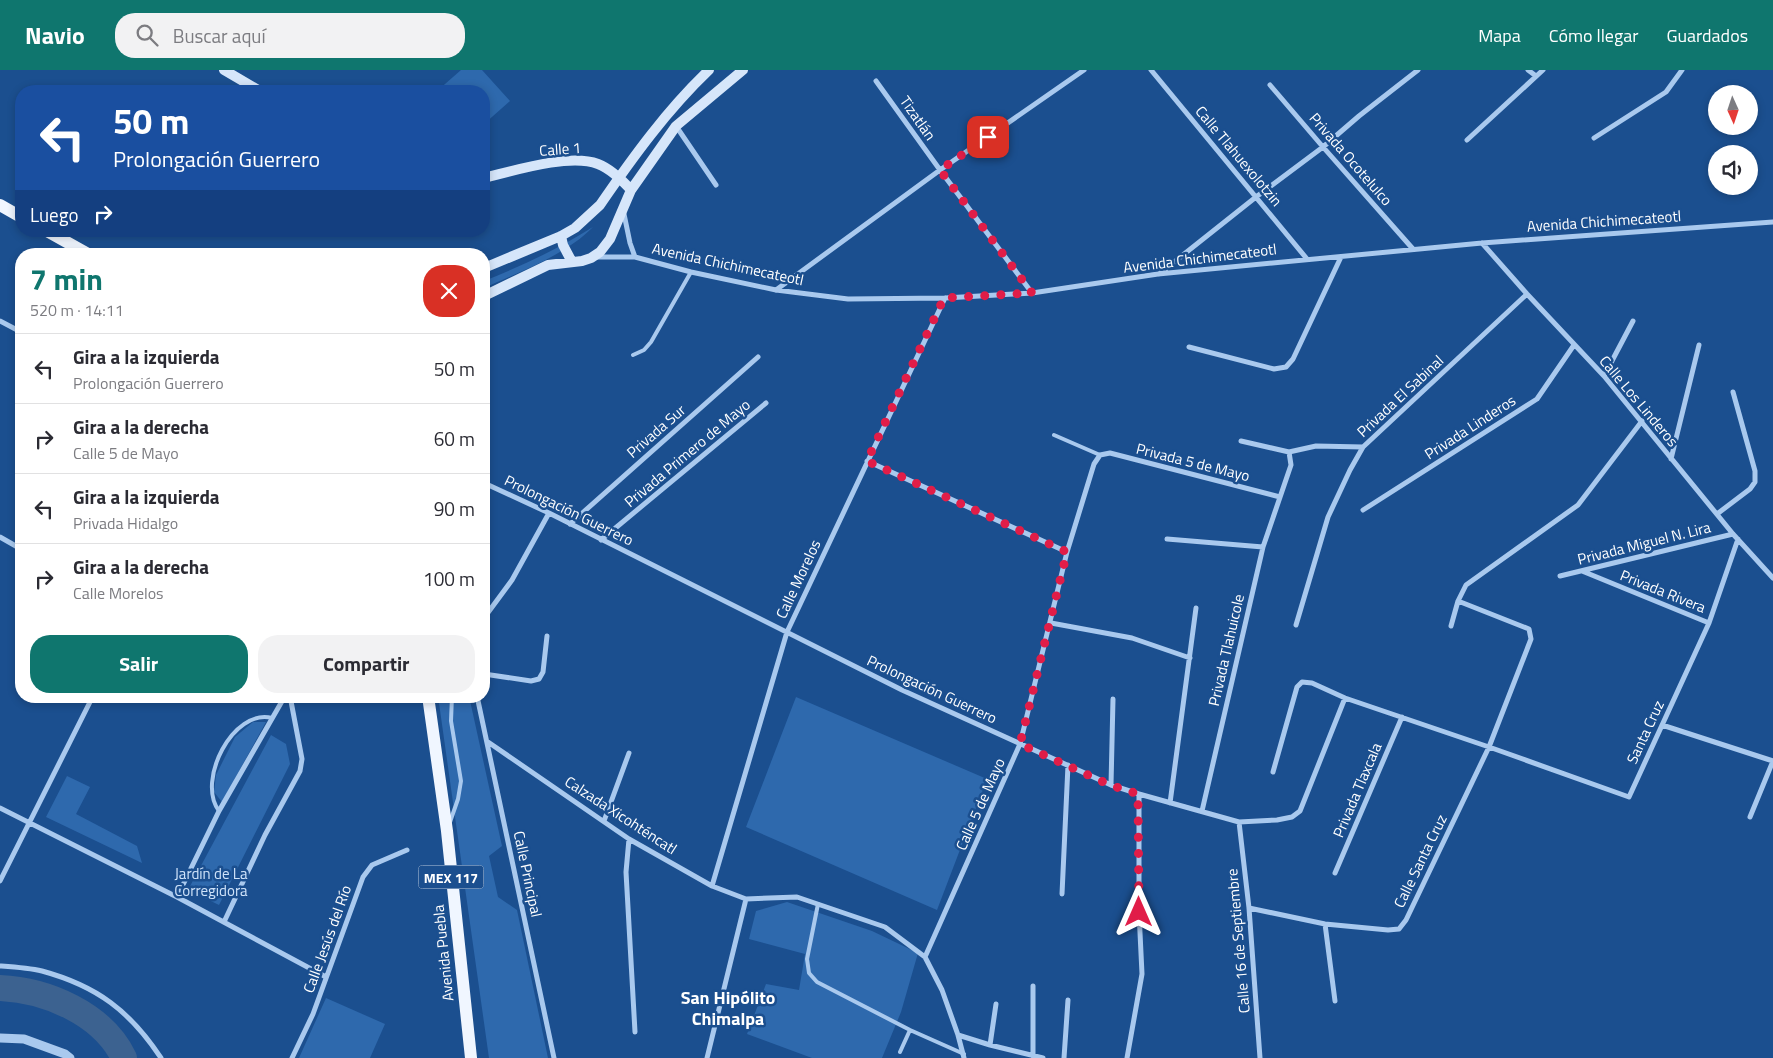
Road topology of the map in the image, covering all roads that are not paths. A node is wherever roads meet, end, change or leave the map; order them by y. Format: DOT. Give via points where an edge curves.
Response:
graph roads {
  1 [pos="224,70"];
  2 [pos="709,70"];
  3 [pos="743,70"];
  4 [pos="1084,70"];
  5 [pos="1151,70"];
  6 [pos="1418,70"];
  7 [pos="1528,70"];
  8 [pos="1543,70"];
  9 [pos="1682,70"];
  10 [pos="1536,76"];
  11 [pos="876,81"];
  12 [pos="250,85"];
  13 [pos="1270,85"];
  14 [pos="676,126"];
  15 [pos="1594,138"];
  16 [pos="1467,140"];
  17 [pos="1323,148"];
  18 [pos="940,170"];
  19 [pos="490,177"];
  20 [pos="619,177"];
  21 [pos="716,185"];
  22 [pos="631,190"];
  23 [pos="1256,197"];
  24 [pos="0,205"];
  25 [pos="623,207"];
  26 [pos="15,214"];
  27 [pos="1773,222"];
  28 [pos="561,236"];
  29 [pos="58,237"];
  30 [pos="1482,243"];
  31 [pos="77,248"];
  32 [pos="1413,249"];
  33 [pos="635,256"];
  34 [pos="1341,257"];
  35 [pos="591,258"];
  36 [pos="1307,259"];
  37 [pos="572,262"];
  38 [pos="490,266"];
  39 [pos="691,272"];
  40 [pos="1158,274"];
  41 [pos="776,290"];
  42 [pos="1032,293"];
  43 [pos="490,294"];
  44 [pos="1527,294"];
  45 [pos="944,298"];
  46 [pos="1633,321"];
  47 [pos="0,322"];
  48 [pos="15,329"];
  49 [pos="1699,345"];
  50 [pos="1189,346"];
  51 [pos="1574,346"];
  52 [pos="633,355"];
  53 [pos="758,357"];
  54 [pos="1604,376"];
  55 [pos="1732,392"];
  56 [pos="766,403"];
  57 [pos="1642,421"];
  58 [pos="1054,435"];
  59 [pos="1241,441"];
  60 [pos="1363,447"];
  61 [pos="1289,452"];
  62 [pos="1100,455"];
  63 [pos="1671,459"];
  64 [pos="867,461"];
  65 [pos="490,486"];
  66 [pos="1280,497"];
  67 [pos="1363,510"];
  68 [pos="549,513"];
  69 [pos="1717,514"];
  70 [pos="570,524"];
  71 [pos="1733,534"];
  72 [pos="0,537"];
  73 [pos="1167,539"];
  74 [pos="1738,539"];
  75 [pos="601,540"];
  76 [pos="15,545"];
  77 [pos="1263,547"];
  78 [pos="1067,552"];
  79 [pos="1581,571"];
  80 [pos="1560,576"];
  81 [pos="1773,578"];
  82 [pos="1458,602"];
  83 [pos="1196,608"];
  84 [pos="490,610"];
  85 [pos="1051,623"];
  86 [pos="1709,623"];
  87 [pos="1296,625"];
  88 [pos="1451,626"];
  89 [pos="787,632"];
  90 [pos="546,636"];
  91 [pos="1190,658"];
  92 [pos="490,675"];
  93 [pos="1345,698"];
  94 [pos="1113,699"];
  95 [pos="90,703"];
  96 [pos="281,703"];
  97 [pos="291,703"];
  98 [pos="429,703"];
  99 [pos="452,703"];
  100 [pos="479,703"];
  101 [pos="1402,717"];
  102 [pos="272,718"];
  103 [pos="1662,725"];
  104 [pos="488,742"];
  105 [pos="1020,744"];
  106 [pos="1489,747"];
  107 [pos="629,753"];
  108 [pos="1773,761"];
  109 [pos="1068,765"];
  110 [pos="1273,772"];
  111 [pos="1110,785"];
  112 [pos="1138,794"];
  113 [pos="1170,803"];
  114 [pos="0,808"];
  115 [pos="219,811"];
  116 [pos="1202,811"];
  117 [pos="1750,816"];
  118 [pos="604,822"];
  119 [pos="1239,822"];
  120 [pos="30,823"];
  121 [pos="446,831"];
  122 [pos="630,839"];
  123 [pos="407,850"];
  124 [pos="1334,874"];
  125 [pos="1,881"];
  126 [pos="712,886"];
  127 [pos="1062,894"];
  128 [pos="177,897"];
  129 [pos="746,899"];
  130 [pos="818,904"];
  131 [pos="1249,908"];
  132 [pos="224,922"];
  133 [pos="1325,924"];
  134 [pos="925,957"];
  135 [pos="0,966"];
  136 [pos="326,977"];
  137 [pos="1033,986"];
  138 [pos="1068,1000"];
  139 [pos="1335,1001"];
  140 [pos="996,1004"];
  141 [pos="910,1030"];
  142 [pos="635,1032"];
  143 [pos="958,1035"];
  144 [pos="0,1038"];
  145 [pos="990,1045"];
  146 [pos="900,1052"];
  147 [pos="964,1056"];
  148 [pos="1033,1056"];
  149 [pos="70,1058"];
  150 [pos="161,1058"];
  151 [pos="292,1058"];
  152 [pos="471,1058"];
  153 [pos="554,1058"];
  154 [pos="707,1058"];
  155 [pos="1043,1058"];
  156 [pos="1064,1058"];
  157 [pos="1127,1058"];
  158 [pos="1260,1058"];
  1 -- 12 [label="main road"];
  2 -- 20 [label="main road" via="666,114"];
  3 -- 14 [label="main road"];
  4 -- 18 [label="street"];
  5 -- 23 [label="street, Calle Tlahuexolotzin"];
  6 -- 17 [label="street"];
  7 -- 10 [label="street"];
  8 -- 10 [label="street"];
  9 -- 15 [label="street" via="1666,92"];
  10 -- 16 [label="street"];
  11 -- 18 [label="street, Tizatlán"];
  13 -- 17 [label="street, Privada Ocotelulco"];
  14 -- 21 [label="street"];
  14 -- 22 [label="main road"];
  17 -- 23 [label="street"];
  17 -- 32 [label="street, Privada Ocotelulco"];
  18 -- 41 [label="street"];
  18 -- 42 [label="street, Tizatlán"];
  19 -- 20 [label="main road, Calle 1" via="534,166 582,160 598,164"];
  20 -- 22 [label="main road, Calle 1"];
  20 -- 28 [label="main road" via="590,216"];
  22 -- 25 [label="main road"];
  23 -- 36 [label="street, Calle Tlahuexolotzin"];
  23 -- 40 [label="street"];
  24 -- 26 [label="main road"];
  25 -- 33 [label="street, Avenida Chichimecateotl"];
  25 -- 35 [label="main road" via="610,239"];
  27 -- 30 [label="street, Avenida Chichimecateotl"];
  28 -- 37 [label="main road"];
  28 -- 38 [label="main road"];
  29 -- 31 [label="main road"];
  30 -- 32 [label="street, Avenida Chichimecateotl"];
  30 -- 44 [label="street, Calle Los Linderos"];
  32 -- 34 [label="street, Avenida Chichimecateotl"];
  33 -- 35 [label="street, Avenida Chichimecateotl"];
  33 -- 39 [label="street, Avenida Chichimecateotl"];
  34 -- 36 [label="street, Avenida Chichimecateotl"];
  34 -- 50 [label="street" via="1294,359 1286,367 1274,369"];
  35 -- 37 [label="main road"];
  36 -- 40 [label="street, Avenida Chichimecateotl"];
  37 -- 43 [label="main road" via="548,265"];
  39 -- 41 [label="street, Avenida Chichimecateotl"];
  39 -- 52 [label="lane" via="651,342"];
  40 -- 42 [label="street, Avenida Chichimecateotl"];
  41 -- 45 [label="street, Avenida Chichimecateotl" via="848,299"];
  42 -- 45 [label="street, Avenida Chichimecateotl"];
  44 -- 51 [label="street, Calle Los Linderos"];
  44 -- 60 [label="street, Privada El Sabinal"];
  45 -- 64 [label="street, Calle Morelos"];
  46 -- 54 [label="street"];
  47 -- 48 [label="street"];
  49 -- 63 [label="street"];
  51 -- 54 [label="street, Calle Los Linderos"];
  51 -- 67 [label="street, Privada Linderos" via="1537,399"];
  53 -- 70 [label="street, Privada Sur"];
  54 -- 57 [label="street, Calle Los Linderos"];
  55 -- 69 [label="street" via="1755,482 1750,490"];
  56 -- 75 [label="street, Privada Primero de Mayo"];
  57 -- 63 [label="street, Calle Los Linderos"];
  57 -- 82 [label="street" via="1578,505 1466,585"];
  58 -- 62 [label="lane"];
  59 -- 61 [label="street"];
  60 -- 61 [label="street" via="1316,446"];
  60 -- 87 [label="street, Privada El Sabinal" via="1328,517"];
  61 -- 66 [label="street, Privada Tlahuicole" via="1291,465"];
  62 -- 66 [label="street, Privada 5 de Mayo" via="1110,453"];
  62 -- 78 [label="street, Calle 5 de Mayo" via="1094,464"];
  63 -- 69 [label="street, Calle Los Linderos"];
  64 -- 78 [label="street"];
  64 -- 89 [label="street, Calle Morelos"];
  65 -- 68 [label="street, Prolongación Guerrero"];
  66 -- 77 [label="street, Privada Tlahuicole"];
  68 -- 70 [label="street, Prolongación Guerrero"];
  68 -- 84 [label="street" via="512,580"];
  69 -- 71 [label="street, Calle Los Linderos"];
  70 -- 75 [label="street, Prolongación Guerrero"];
  71 -- 74 [label="street, Calle Los Linderos"];
  71 -- 79 [label="street, Privada Miguel N. Lira"];
  72 -- 76 [label="street"];
  73 -- 77 [label="street"];
  74 -- 81 [label="street, Calle Los Linderos"];
  74 -- 86 [label="street, Santa Cruz"];
  75 -- 89 [label="street, Prolongación Guerrero"];
  77 -- 116 [label="street, Privada Tlahuicole"];
  78 -- 85 [label="street, Calle 5 de Mayo"];
  79 -- 80 [label="street, Privada Miguel N. Lira"];
  79 -- 86 [label="street, Privada Rivera"];
  82 -- 88 [label="street"];
  82 -- 106 [label="street" via="1529,629 1531,633"];
  83 -- 91 [label="street"];
  85 -- 91 [label="street" via="1132,638"];
  85 -- 105 [label="street, Calle 5 de Mayo"];
  86 -- 103 [label="street, Santa Cruz"];
  89 -- 105 [label="street, Prolongación Guerrero"];
  89 -- 126 [label="street, Calle Morelos"];
  90 -- 92 [label="street" via="543,672 539,679"];
  91 -- 113 [label="street"];
  93 -- 101 [label="street"];
  93 -- 110 [label="street" via="1312,683 1302,682 1297,686"];
  93 -- 119 [label="street, Prolongación Guerrero" via="1300,811 1292,817 1277,820"];
  94 -- 111 [label="street"];
  95 -- 120 [label="street"];
  96 -- 102 [label="street"];
  97 -- 132 [label="street" via="302,759 300,771"];
  98 -- 121 [label="main road, Avenida Puebla / MEX 117"];
  99 -- 121 [label="lane" via="460,781 458,798"];
  100 -- 104 [label="street, Calle Principal"];
  101 -- 106 [label="street"];
  101 -- 124 [label="street, Privada Tlaxcala"];
  102 -- 115 [label="street"];
  102 -- 115 [label="lane" via="251,721 232,733 221,751 212,776 211,796"];
  103 -- 106 [label="street, Santa Cruz" via="1629,797"];
  103 -- 108 [label="street"];
  104 -- 118 [label="street, Calzada Xicohténcatl"];
  104 -- 153 [label="street, Calle Principal"];
  105 -- 109 [label="street, Prolongación Guerrero"];
  105 -- 134 [label="street, Calle 5 de Mayo"];
  106 -- 133 [label="street, Calle Santa Cruz" via="1399,929"];
  107 -- 118 [label="street"];
  108 -- 117 [label="street"];
  109 -- 111 [label="street, Prolongación Guerrero"];
  109 -- 127 [label="street"];
  111 -- 112 [label="street, Prolongación Guerrero"];
  112 -- 113 [label="street, Prolongación Guerrero"];
  112 -- 157 [label="street" via="1142,974"];
  113 -- 116 [label="street, Prolongación Guerrero"];
  114 -- 120 [label="street"];
  115 -- 128 [label="street"];
  116 -- 119 [label="street, Prolongación Guerrero"];
  118 -- 122 [label="street, Calzada Xicohténcatl"];
  119 -- 131 [label="street, Calle 16 de Septiembre"];
  120 -- 125 [label="street"];
  120 -- 128 [label="street"];
  121 -- 152 [label="main road, Avenida Puebla / MEX 117"];
  122 -- 126 [label="street, Calzada Xicohténcatl"];
  122 -- 142 [label="street" via="626,872"];
  123 -- 136 [label="street, Calle Jesús del Río" via="372,864 363,877"];
  126 -- 129 [label="street, Calzada Xicohténcatl"];
  128 -- 132 [label="street"];
  129 -- 130 [label="street" via="797,897"];
  129 -- 154 [label="street"];
  130 -- 134 [label="street" via="885,927"];
  130 -- 141 [label="lane" via="807,959 809,973 817,982"];
  131 -- 133 [label="street, Calle Santa Cruz"];
  131 -- 158 [label="street, Calle 16 de Septiembre"];
  132 -- 136 [label="street"];
  133 -- 139 [label="street"];
  134 -- 143 [label="street" via="942,990"];
  135 -- 150 [label="street" via="41,971 84,985 121,1009"];
  136 -- 151 [label="street, Calle Jesús del Río"];
  137 -- 148 [label="street"];
  138 -- 156 [label="street"];
  140 -- 145 [label="street"];
  141 -- 146 [label="lane"];
  141 -- 147 [label="lane"];
  143 -- 145 [label="street"];
  143 -- 147 [label="street"];
  144 -- 149 [label="street" via="24,1039"];
  145 -- 148 [label="street"];
  148 -- 155 [label="street"];
}
